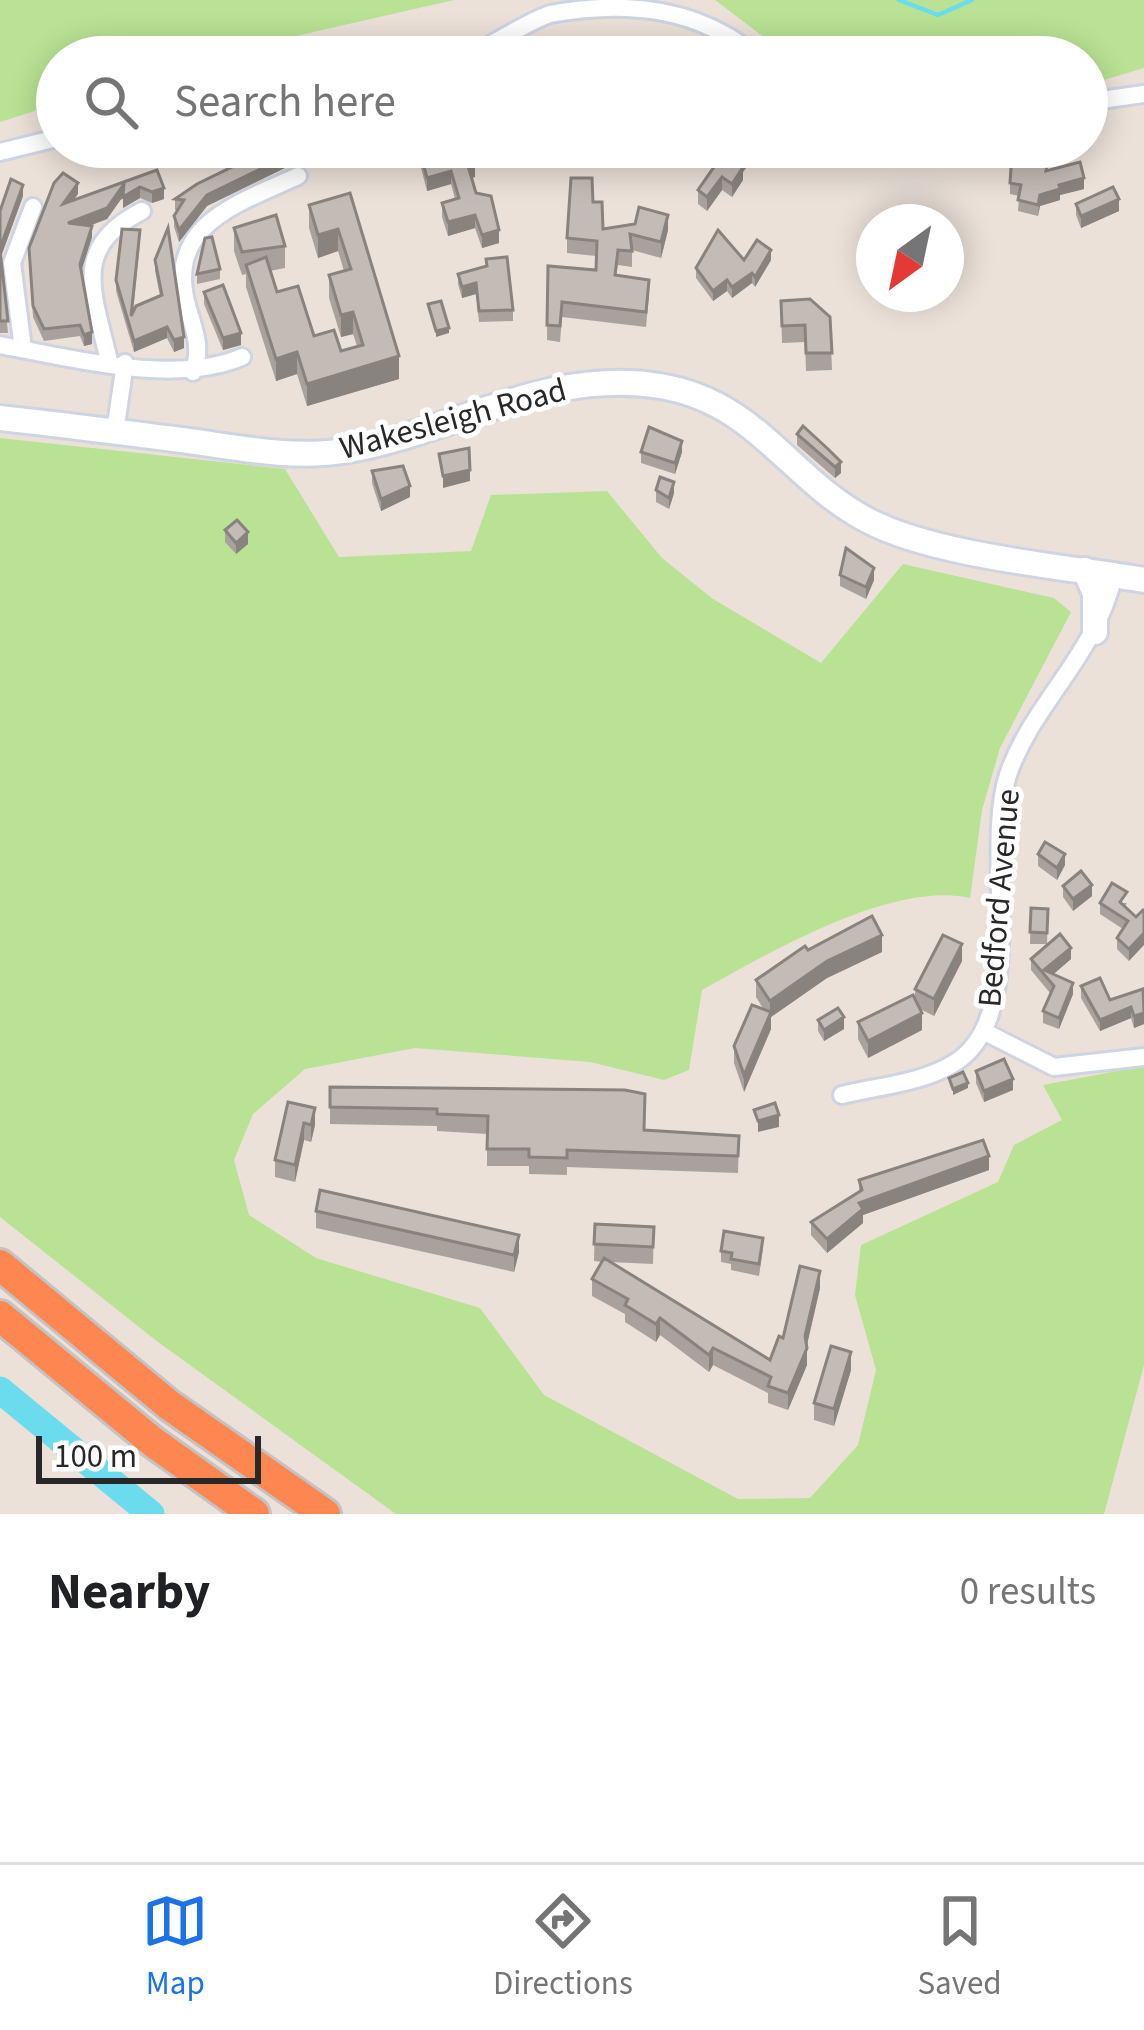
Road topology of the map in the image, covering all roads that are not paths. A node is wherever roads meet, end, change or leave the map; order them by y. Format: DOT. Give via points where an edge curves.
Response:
graph roads {
  1 [pos="508,36"];
  2 [pos="729,36"];
  3 [pos="1144,94"];
  4 [pos="1108,99"];
  5 [pos="36,143"];
  6 [pos="0,152"];
  7 [pos="298,176"];
  8 [pos="33,207"];
  9 [pos="142,211"];
  10 [pos="0,345"];
  11 [pos="23,349"];
  12 [pos="242,357"];
  13 [pos="117,362"];
  14 [pos="193,372"];
  15 [pos="0,418"];
  16 [pos="116,432"];
  17 [pos="1085,570"];
  18 [pos="1114,574"];
  19 [pos="1144,580"];
  20 [pos="1095,632"];
  21 [pos="985,1032"];
  22 [pos="1144,1057"];
  23 [pos="842,1095"];
  24 [pos="0,1265"];
  25 [pos="0,1316"];
  26 [pos="254,1514"];
  27 [pos="325,1514"];
  1 -- 2 [label="street" via="547,15 634,2 684,10"];
  3 -- 4 [label="street"];
  5 -- 6 [label="street"];
  7 -- 14 [label="street" via="210,220 188,250 181,277 199,348"];
  8 -- 11 [label="street" via="12,263"];
  9 -- 13 [label="street" via="107,231 93,262 94,293"];
  10 -- 11 [label="street"];
  11 -- 13 [label="street"];
  12 -- 14 [label="street"];
  13 -- 14 [label="street"];
  13 -- 16 [label="street"];
  15 -- 16 [label="main road, Wakesleigh Road"];
  16 -- 17 [label="main road, Wakesleigh Road" via="311,454 400,437 519,396 585,384 656,385 744,417 842,506 875,525"];
  17 -- 18 [label="main road, Wakesleigh Road"];
  17 -- 20 [label="main road" via="1095,594"];
  18 -- 19 [label="main road, Wakesleigh Road"];
  18 -- 20 [label="street, Bedford Avenue"];
  20 -- 21 [label="street, Bedford Avenue" via="1006,781 995,994"];
  21 -- 22 [label="street, Bedford Avenue" via="1054,1067"];
  21 -- 23 [label="street, Bedford Avenue" via="939,1071"];
  24 -- 27 [label="highway" via="169,1405"];
  25 -- 26 [label="highway"];
}
